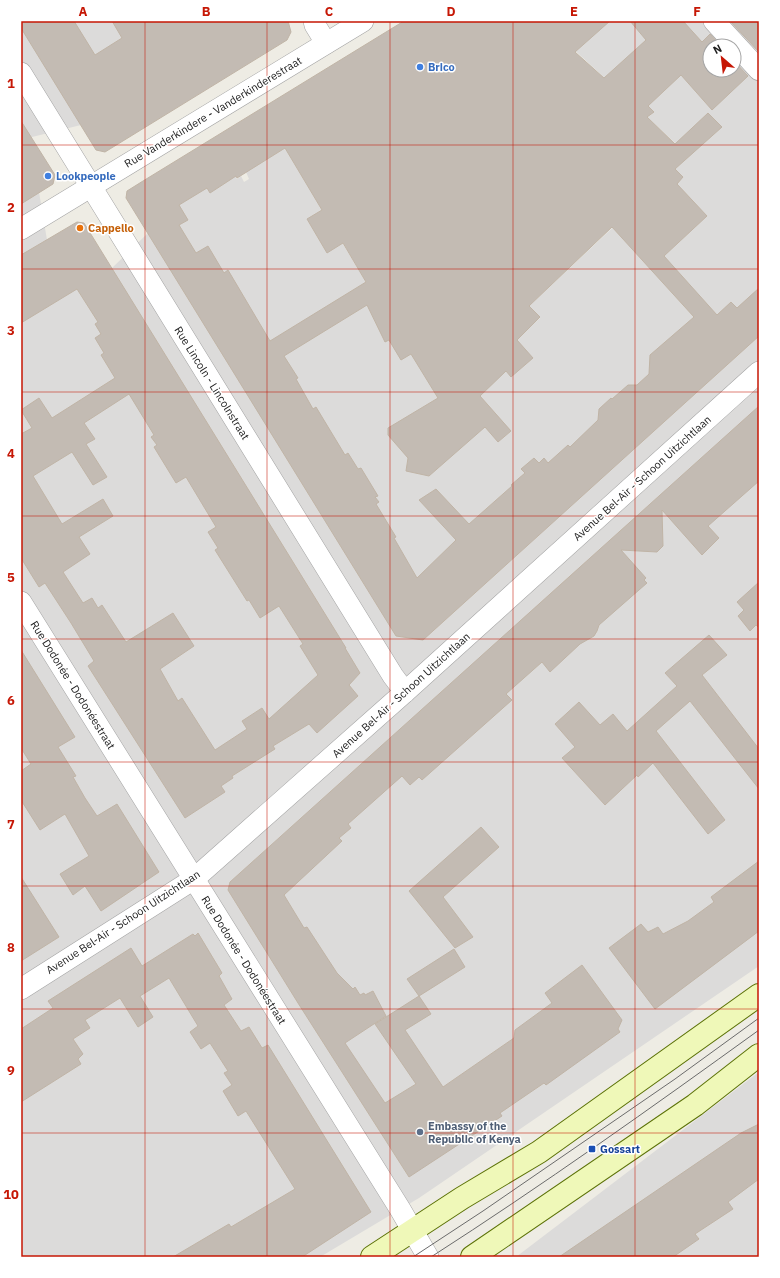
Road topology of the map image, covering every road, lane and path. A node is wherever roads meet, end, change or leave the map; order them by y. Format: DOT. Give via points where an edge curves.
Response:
graph roads {
  1 [pos="314,21"];
  2 [pos="363,21"];
  3 [pos="714,21"];
  4 [pos="326,44"];
  5 [pos="759,70"];
  6 [pos="21,73"];
  7 [pos="91,186"];
  8 [pos="21,229"];
  9 [pos="759,372"];
  10 [pos="21,602"];
  11 [pos="405,692"];
  12 [pos="194,879"];
  13 [pos="21,989"];
  14 [pos="759,994"];
  15 [pos="759,1056"];
  16 [pos="413,1231"];
  17 [pos="372,1257"];
  18 [pos="428,1257"];
  19 [pos="472,1257"];
  1 -- 4 [label="street"];
  2 -- 4 [label="street, Rue Vanderkindere - Vanderkinderestraat"];
  3 -- 5 [label="street"];
  4 -- 7 [label="street, Rue Vanderkindere - Vanderkinderestraat"];
  6 -- 7 [label="street, Rue Lincoln - Lincolnstraat"];
  7 -- 8 [label="street, Rue Vanderkindere - Vanderkinderestraat"];
  7 -- 11 [label="street, Rue Lincoln - Lincolnstraat" via="384,663"];
  9 -- 11 [label="street, Avenue Bel-Air - Schoon Uitzichtlaan"];
  10 -- 12 [label="street, Rue Dodonée - Dodonéestraat"];
  11 -- 12 [label="street, Avenue Bel-Air - Schoon Uitzichtlaan"];
  12 -- 13 [label="street, Avenue Bel-Air - Schoon Uitzichtlaan"];
  12 -- 16 [label="street, Rue Dodonée - Dodonéestraat"];
  14 -- 16 [label="main road" via="539,1152"];
  15 -- 19 [label="main road" via="695,1105"];
  16 -- 17 [label="main road"];
  16 -- 18 [label="street, Rue Dodonée - Dodonéestraat"];
}
